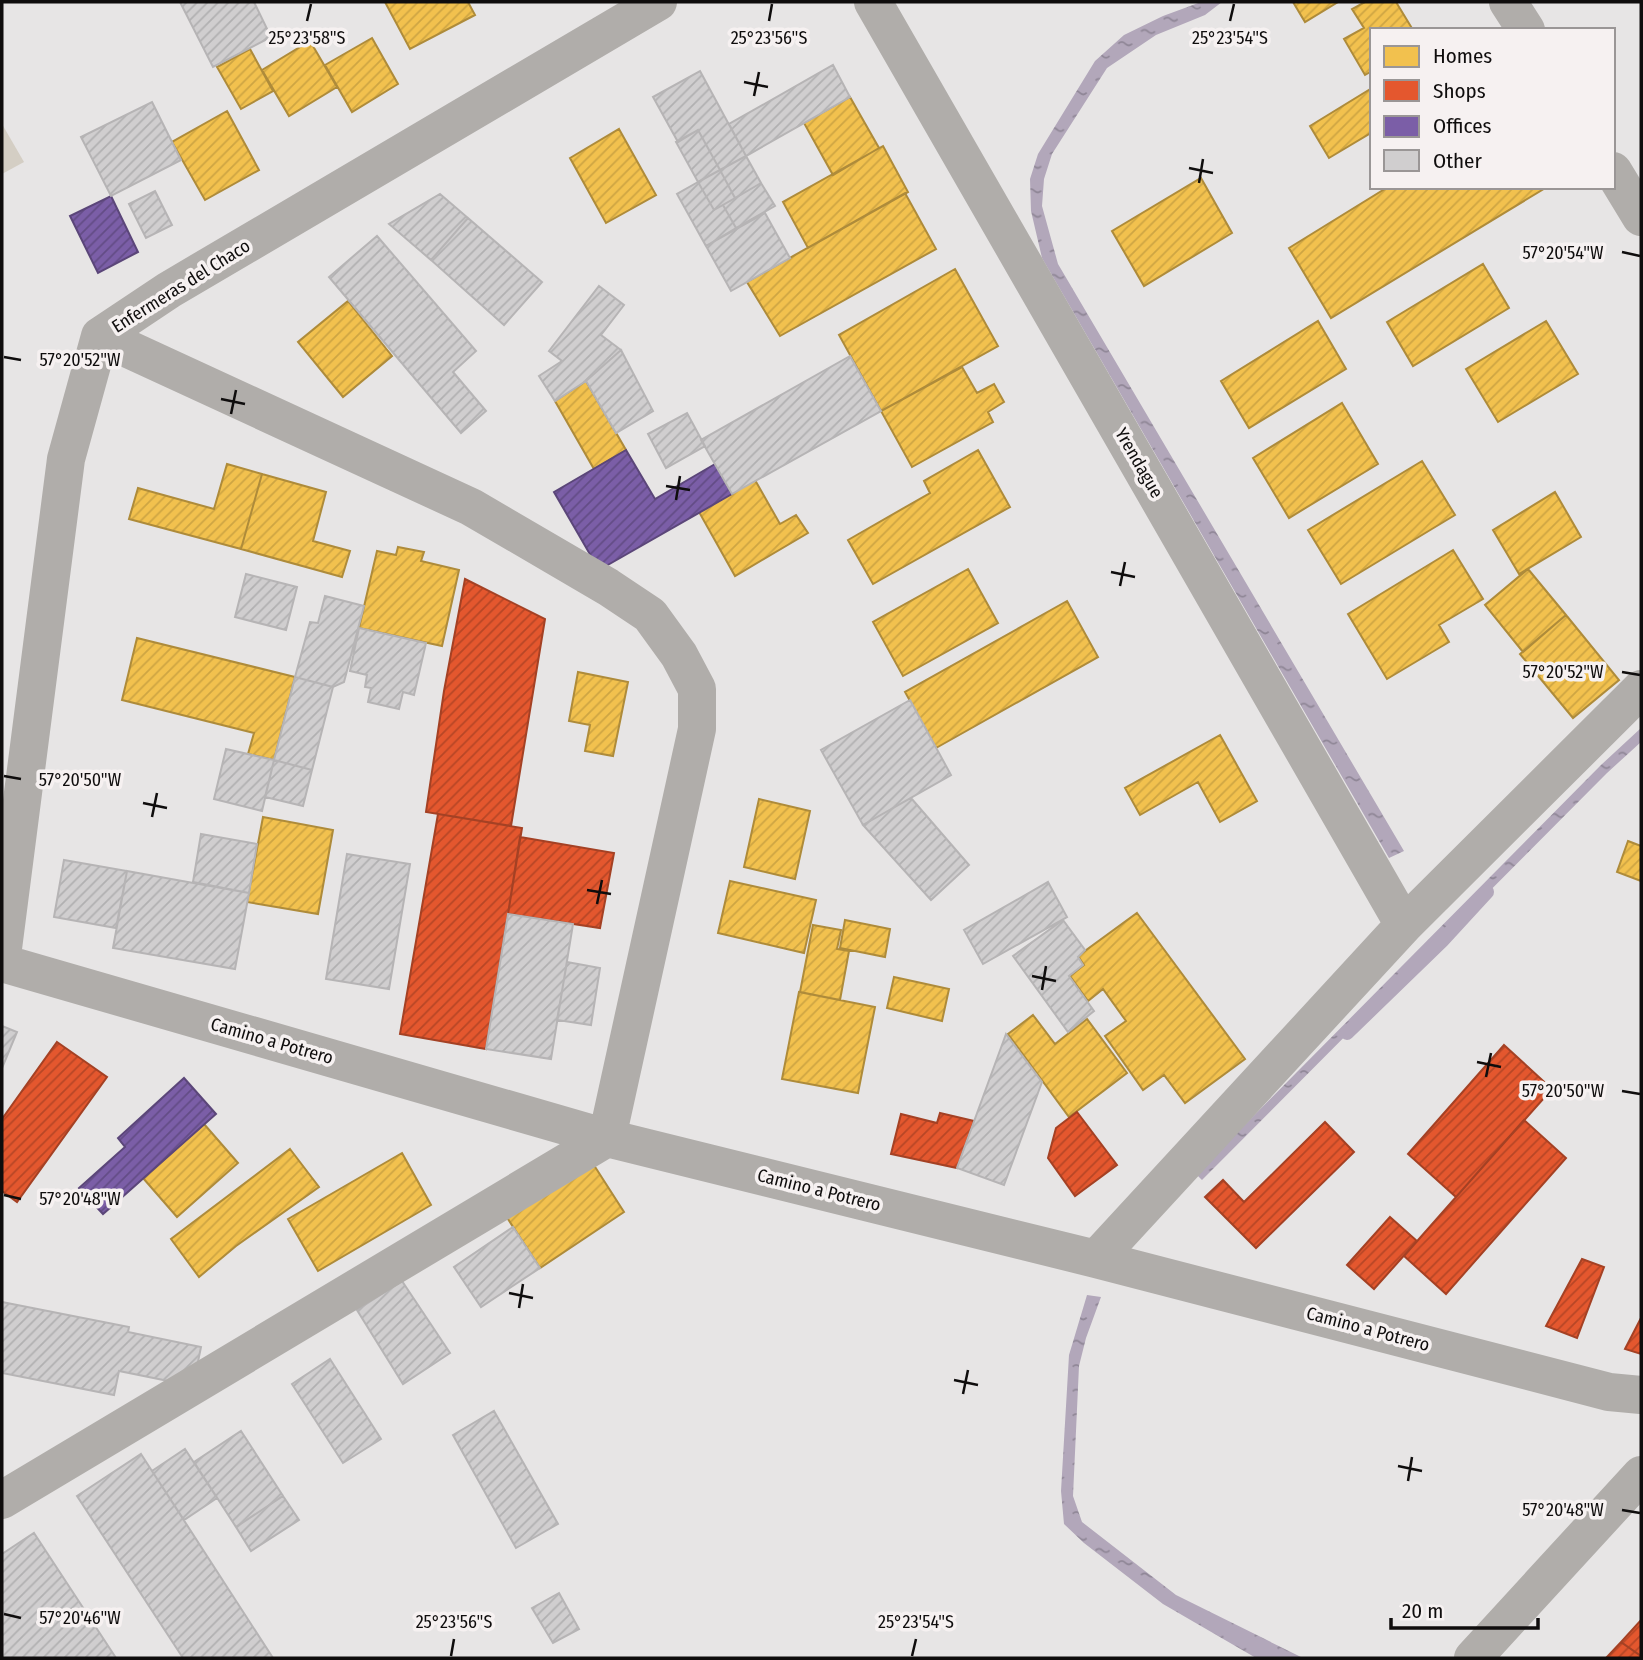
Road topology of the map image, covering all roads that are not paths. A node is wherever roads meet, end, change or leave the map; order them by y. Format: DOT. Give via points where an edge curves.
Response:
graph roads {
  1 [pos="658,2"];
  2 [pos="873,2"];
  3 [pos="1508,2"];
  4 [pos="1525,28"];
  5 [pos="1615,174"];
  6 [pos="1641,217"];
  7 [pos="100,336"];
  8 [pos="1641,690"];
  9 [pos="1404,925"];
  10 [pos="2,956"];
  11 [pos="2,963"];
  12 [pos="607,1138"];
  13 [pos="1096,1259"];
  14 [pos="1641,1395"];
  15 [pos="1641,1475"];
  16 [pos="2,1500"];
  17 [pos="1473,1658"];
  1 -- 7 [label="street, Enfermeras del Chaco" via="169,290"];
  2 -- 9 [label="street, Yrendague"];
  3 -- 4 [label="street"];
  5 -- 6 [label="street"];
  7 -- 10 [label="street, Enfermeras del Chaco" via="66,459"];
  7 -- 12 [label="street" via="471,507 650,615 679,655 697,689 697,729"];
  8 -- 9 [label="street"];
  9 -- 13 [label="street"];
  11 -- 12 [label="street, Camino a Potrero"];
  12 -- 13 [label="street, Camino a Potrero"];
  12 -- 16 [label="street"];
  13 -- 14 [label="street, Camino a Potrero" via="1609,1391"];
  15 -- 17 [label="street"];
}
